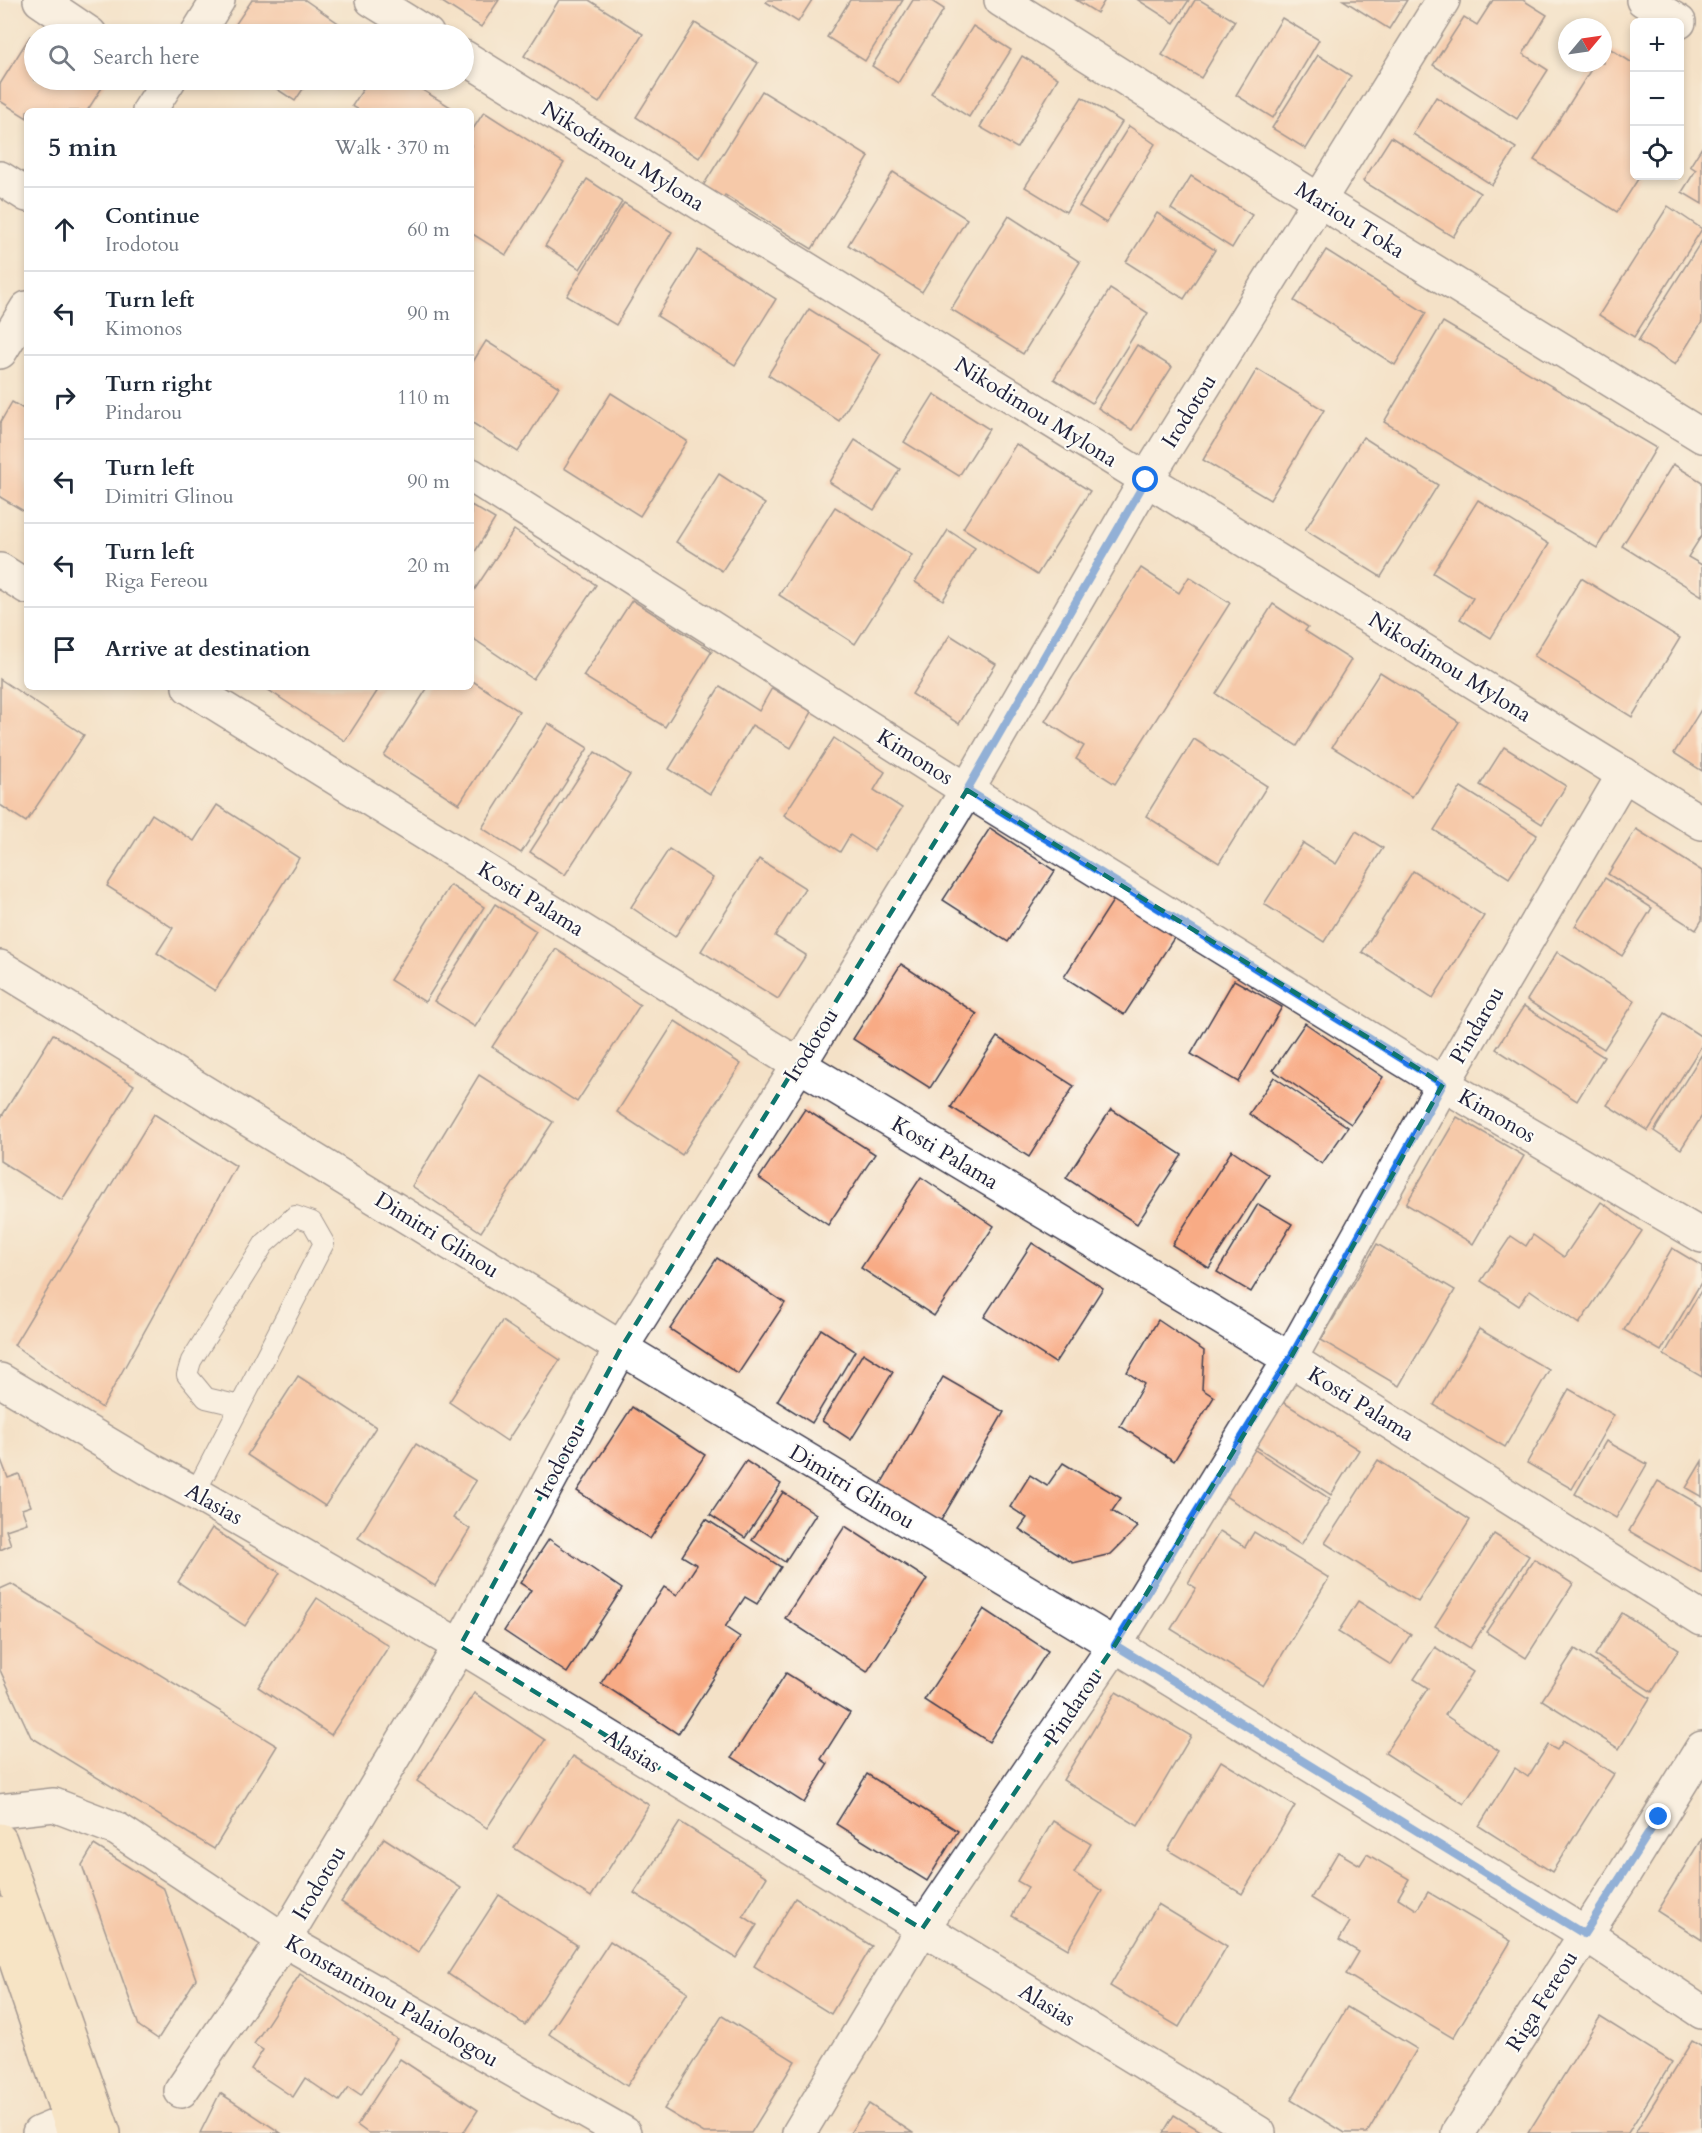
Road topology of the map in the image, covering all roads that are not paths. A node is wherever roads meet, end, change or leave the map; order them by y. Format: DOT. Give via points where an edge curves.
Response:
graph roads {
  1 [pos="40,0"];
  2 [pos="218,0"];
  3 [pos="372,0"];
  4 [pos="1001,0"];
  5 [pos="1443,0"];
  6 [pos="1643,0"];
  7 [pos="1671,18"];
  8 [pos="75,24"];
  9 [pos="203,24"];
  10 [pos="411,24"];
  11 [pos="1684,26"];
  12 [pos="1702,37"];
  13 [pos="474,63"];
  14 [pos="0,178"];
  15 [pos="24,193"];
  16 [pos="1320,201"];
  17 [pos="24,313"];
  18 [pos="0,352"];
  19 [pos="1702,436"];
  20 [pos="474,477"];
  21 [pos="1146,480"];
  22 [pos="0,570"];
  23 [pos="24,585"];
  24 [pos="194,690"];
  25 [pos="1624,774"];
  26 [pos="967,790"];
  27 [pos="1702,823"];
  28 [pos="0,967"];
  29 [pos="799,1065"];
  30 [pos="1443,1084"];
  31 [pos="1702,1236"];
  32 [pos="621,1348"];
  33 [pos="1290,1359"];
  34 [pos="0,1380"];
  35 [pos="240,1406"];
  36 [pos="195,1493"];
  37 [pos="1702,1618"];
  38 [pos="1115,1645"];
  39 [pos="460,1646"];
  40 [pos="1702,1748"];
  41 [pos="0,1811"];
  42 [pos="0,1840"];
  43 [pos="0,1914"];
  44 [pos="922,1929"];
  45 [pos="1584,1934"];
  46 [pos="284,1940"];
  47 [pos="1702,2012"];
  48 [pos="181,2091"];
  49 [pos="72,2127"];
  50 [pos="39,2133"];
  51 [pos="104,2133"];
  52 [pos="624,2133"];
  53 [pos="799,2133"];
  54 [pos="1259,2133"];
  55 [pos="1458,2133"];
  1 -- 8 [label="street"];
  2 -- 9 [label="street"];
  3 -- 10 [label="street"];
  4 -- 16 [label="street, Mariou Toka"];
  5 -- 16 [label="street, Irodotou"];
  6 -- 7 [label="street"];
  11 -- 12 [label="street"];
  13 -- 21 [label="street, Nikodimou Mylona"];
  14 -- 15 [label="street"];
  16 -- 19 [label="street, Mariou Toka"];
  16 -- 21 [label="street, Irodotou"];
  17 -- 18 [label="street"];
  20 -- 26 [label="street, Kimonos"];
  21 -- 25 [label="street, Nikodimou Mylona"];
  21 -- 26 [label="street, Irodotou"];
  22 -- 23 [label="street"];
  24 -- 29 [label="street, Kosti Palama"];
  25 -- 27 [label="street, Nikodimou Mylona"];
  25 -- 30 [label="street, Pindarou"];
  26 -- 29 [label="street, Irodotou"];
  26 -- 30 [label="street, Kimonos"];
  28 -- 32 [label="street, Dimitri Glinou"];
  29 -- 32 [label="street, Irodotou"];
  29 -- 33 [label="street, Kosti Palama"];
  30 -- 31 [label="street, Kimonos"];
  30 -- 33 [label="street, Pindarou"];
  32 -- 38 [label="street, Dimitri Glinou"];
  32 -- 39 [label="street, Irodotou"];
  33 -- 37 [label="street, Kosti Palama"];
  33 -- 38 [label="street, Pindarou"];
  34 -- 36 [label="street, Alasias"];
  35 -- 35 [label="lane" via="324,1243 312,1222 295,1216 264,1244 190,1361 187,1375 206,1398"];
  35 -- 36 [label="lane"];
  36 -- 39 [label="street, Alasias"];
  38 -- 44 [label="street, Pindarou"];
  38 -- 45 [label="street, Dimitri Glinou"];
  39 -- 44 [label="street, Alasias"];
  39 -- 46 [label="street, Irodotou"];
  40 -- 45 [label="street, Riga Fereou"];
  41 -- 46 [label="street, Konstantinou Palaiologou" via="54,1805 117,1829"];
  42 -- 51 [label="main road"];
  43 -- 49 [label="main road"];
  44 -- 53 [label="street, Pindarou"];
  44 -- 54 [label="street, Alasias"];
  45 -- 47 [label="street, Dimitri Glinou"];
  45 -- 55 [label="street, Riga Fereou"];
  46 -- 48 [label="street, Irodotou"];
  46 -- 52 [label="street, Konstantinou Palaiologou"];
  49 -- 50 [label="street"];
}
